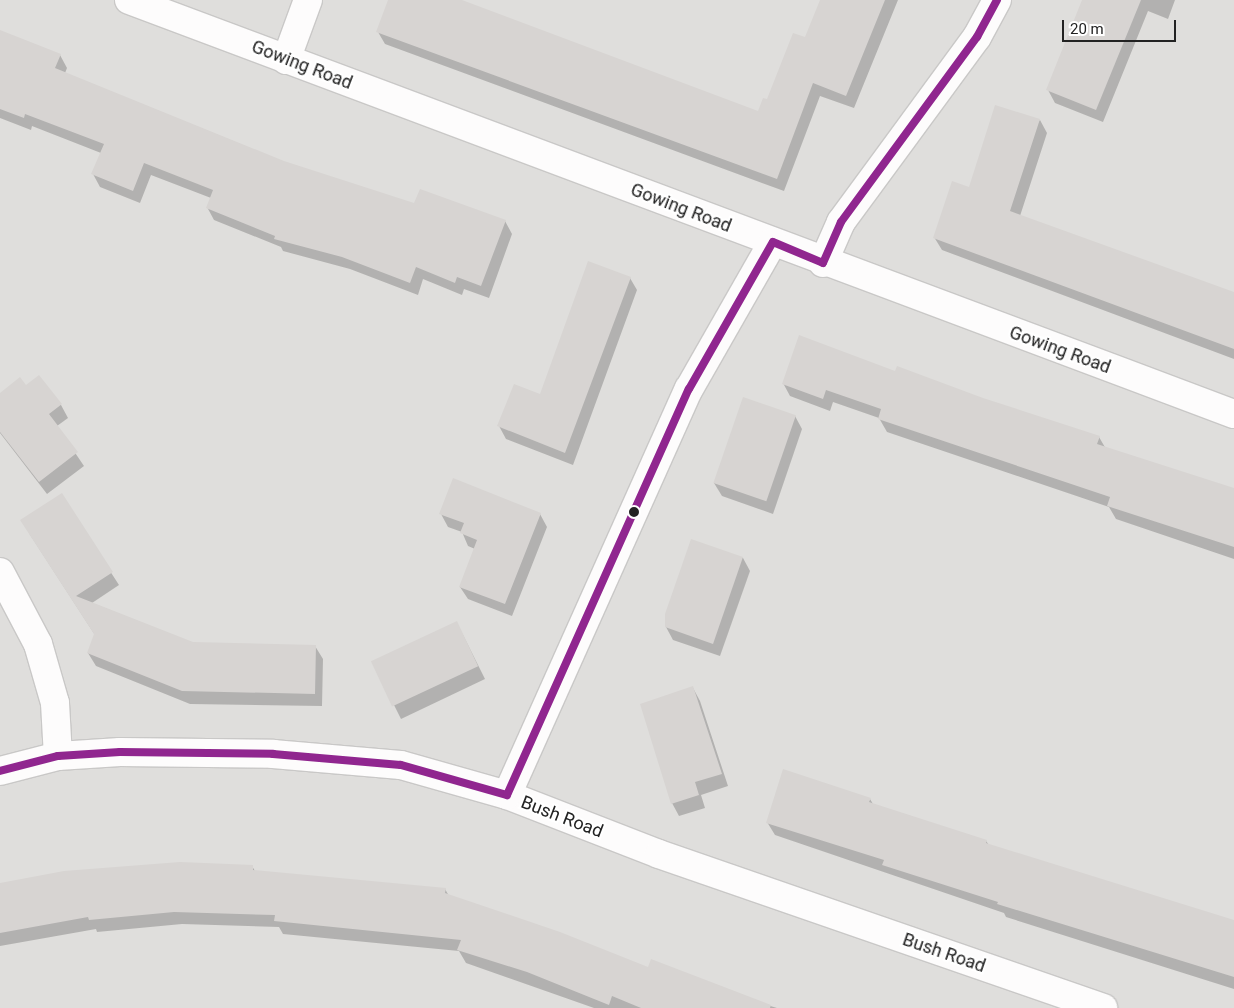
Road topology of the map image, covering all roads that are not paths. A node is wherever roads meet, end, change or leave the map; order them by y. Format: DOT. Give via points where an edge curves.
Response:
graph roads {
  1 [pos="129,0"];
  2 [pos="308,0"];
  3 [pos="997,0"];
  4 [pos="286,60"];
  5 [pos="773,242"];
  6 [pos="823,263"];
  7 [pos="1234,414"];
  8 [pos="0,572"];
  9 [pos="58,756"];
  10 [pos="0,771"];
  11 [pos="507,795"];
  12 [pos="1103,1008"];
  1 -- 4 [label="street, Gowing Road"];
  2 -- 4 [label="street"];
  3 -- 6 [label="street" via="977,37 840,222"];
  4 -- 5 [label="street, Gowing Road"];
  5 -- 6 [label="street, Gowing Road"];
  5 -- 11 [label="street" via="689,389"];
  6 -- 7 [label="street, Gowing Road"];
  8 -- 9 [label="street" via="38,644 55,703"];
  9 -- 10 [label="street, Bush Road"];
  9 -- 11 [label="street, Bush Road" via="120,752 273,754 401,765"];
  11 -- 12 [label="street, Bush Road" via="659,854"];
}
